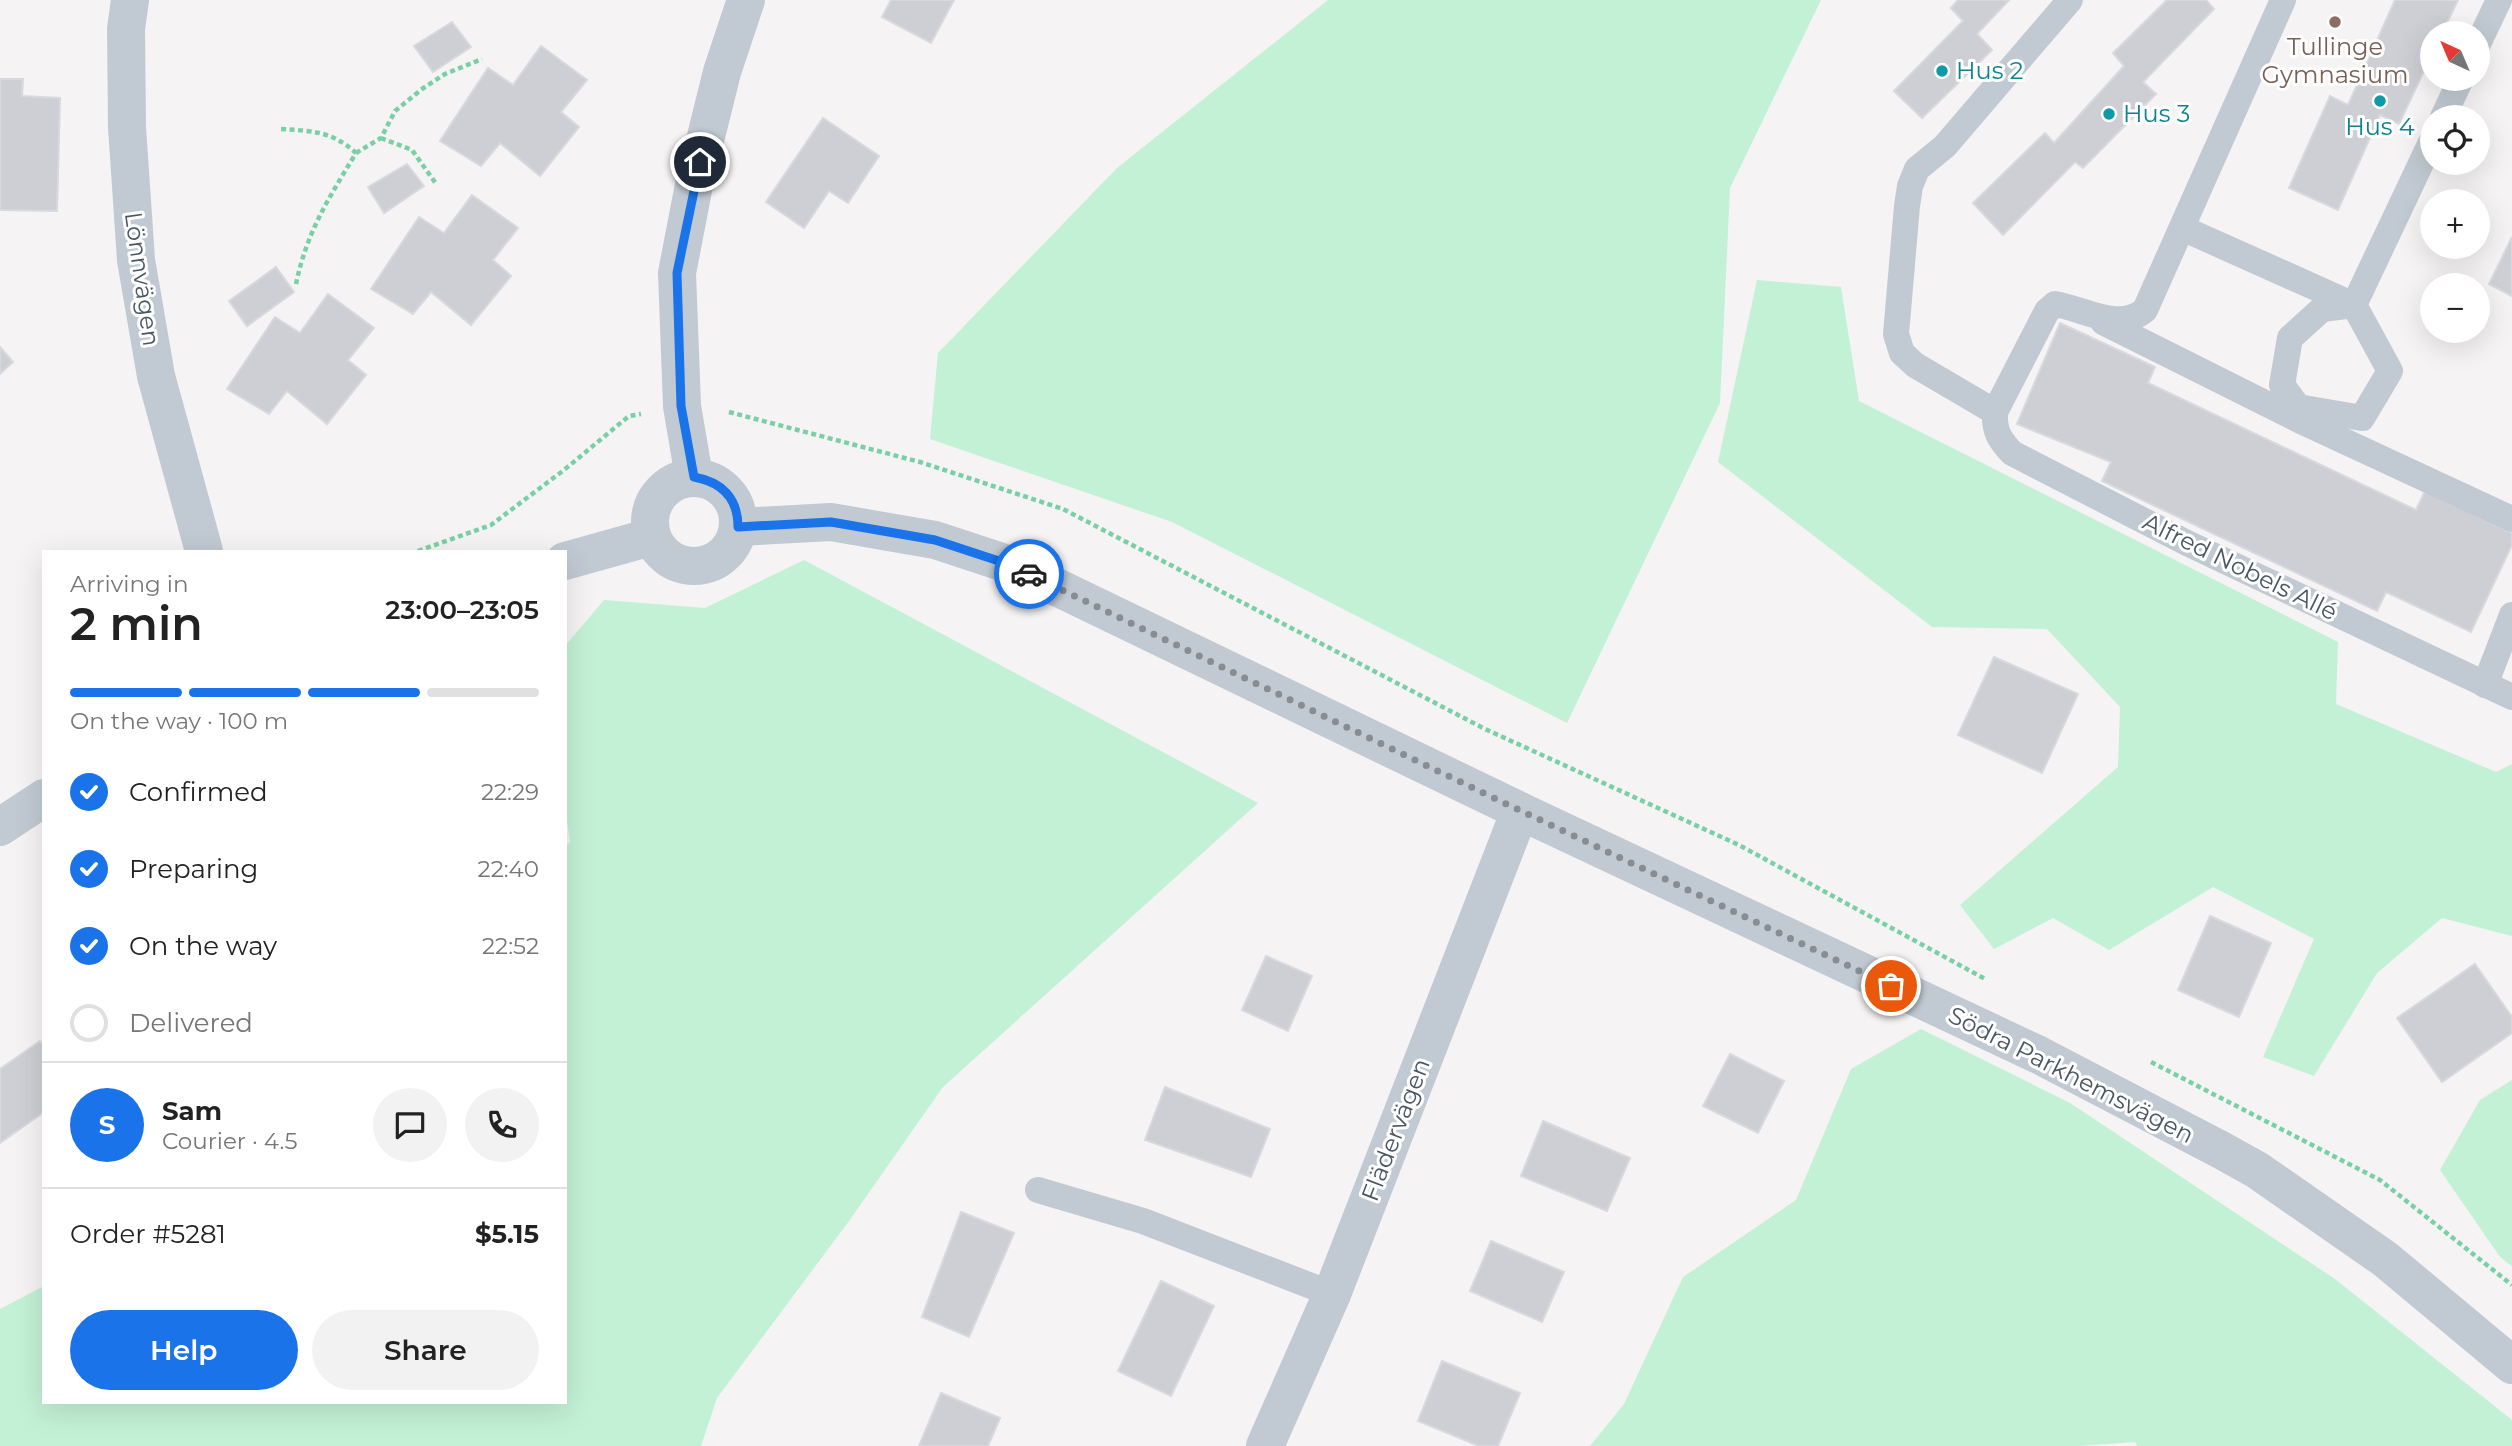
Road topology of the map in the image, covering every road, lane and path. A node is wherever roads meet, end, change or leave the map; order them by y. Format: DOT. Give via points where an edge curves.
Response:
graph roads {
  1 [pos="130,0"];
  2 [pos="746,0"];
  3 [pos="2070,0"];
  4 [pos="2283,0"];
  5 [pos="2499,0"];
  6 [pos="2489,21"];
  7 [pos="482,59"];
  8 [pos="281,129"];
  9 [pos="382,138"];
  10 [pos="356,153"];
  11 [pos="2420,165"];
  12 [pos="437,185"];
  13 [pos="2182,228"];
  14 [pos="296,284"];
  15 [pos="2354,305"];
  16 [pos="2073,307"];
  17 [pos="649,412"];
  18 [pos="729,412"];
  19 [pos="1995,412"];
  20 [pos="694,477"];
  21 [pos="2512,519"];
  22 [pos="738,527"];
  23 [pos="651,537"];
  24 [pos="204,550"];
  25 [pos="421,550"];
  26 [pos="567,560"];
  27 [pos="2512,615"];
  28 [pos="2485,685"];
  29 [pos="2512,697"];
  30 [pos="42,799"];
  31 [pos="1520,811"];
  32 [pos="0,827"];
  33 [pos="1991,982"];
  34 [pos="2148,1060"];
  35 [pos="1038,1190"];
  36 [pos="2512,1285"];
  37 [pos="1332,1294"];
  38 [pos="2512,1365"];
  39 [pos="1265,1446"];
  1 -- 24 [label="street, Lönnvägen" via="127,127 136,260 156,376"];
  2 -- 20 [label="street" via="722,72 677,273 681,406"];
  3 -- 19 [label="lane" via="1945,146 1917,169 1910,186 1896,334 1902,353"];
  4 -- 13 [label="lane"];
  5 -- 6 [label="lane"];
  7 -- 9 [label="path" via="444,74 422,89 395,111"];
  8 -- 10 [label="path" via="341,139"];
  9 -- 10 [label="path"];
  9 -- 12 [label="path" via="412,150"];
  10 -- 14 [label="path" via="320,212"];
  11 -- 15 [label="lane"];
  13 -- 15 [label="lane"];
  13 -- 16 [label="lane" via="2145,310 2137,317 2115,320"];
  15 -- 15 [label="lane" via="2322,309 2290,338 2282,386 2298,407 2362,418 2390,370"];
  16 -- 19 [label="lane" via="2055,304 2048,311"];
  16 -- 21 [label="lane" via="2303,422"];
  17 -- 25 [label="path" via="629,416 491,525"];
  18 -- 33 [label="path" via="920,462 1063,509 1485,729 1739,845"];
  19 -- 28 [label="lane, Alfred Nobels Allé" via="1998,439 2012,453"];
  20 -- 22 [label="street" via="726,491 735,505"];
  20 -- 23 [label="street" via="668,485 656,499 649,524"];
  22 -- 23 [label="street" via="725,553 702,566 671,561"];
  22 -- 31 [label="street, Södra Parkhemsvägen" via="831,522 935,540 1011,565"];
  23 -- 26 [label="street"];
  27 -- 28 [label="lane"];
  28 -- 29 [label="lane, Alfred Nobels Allé"];
  30 -- 32 [label="street"];
  31 -- 37 [label="street, Flädervägen"];
  31 -- 38 [label="street, Södra Parkhemsvägen" via="2039,1055 2257,1170 2385,1259"];
  34 -- 36 [label="path" via="2380,1180"];
  35 -- 37 [label="lane" via="1143,1221"];
  37 -- 39 [label="street, Flädervägen"];
}
